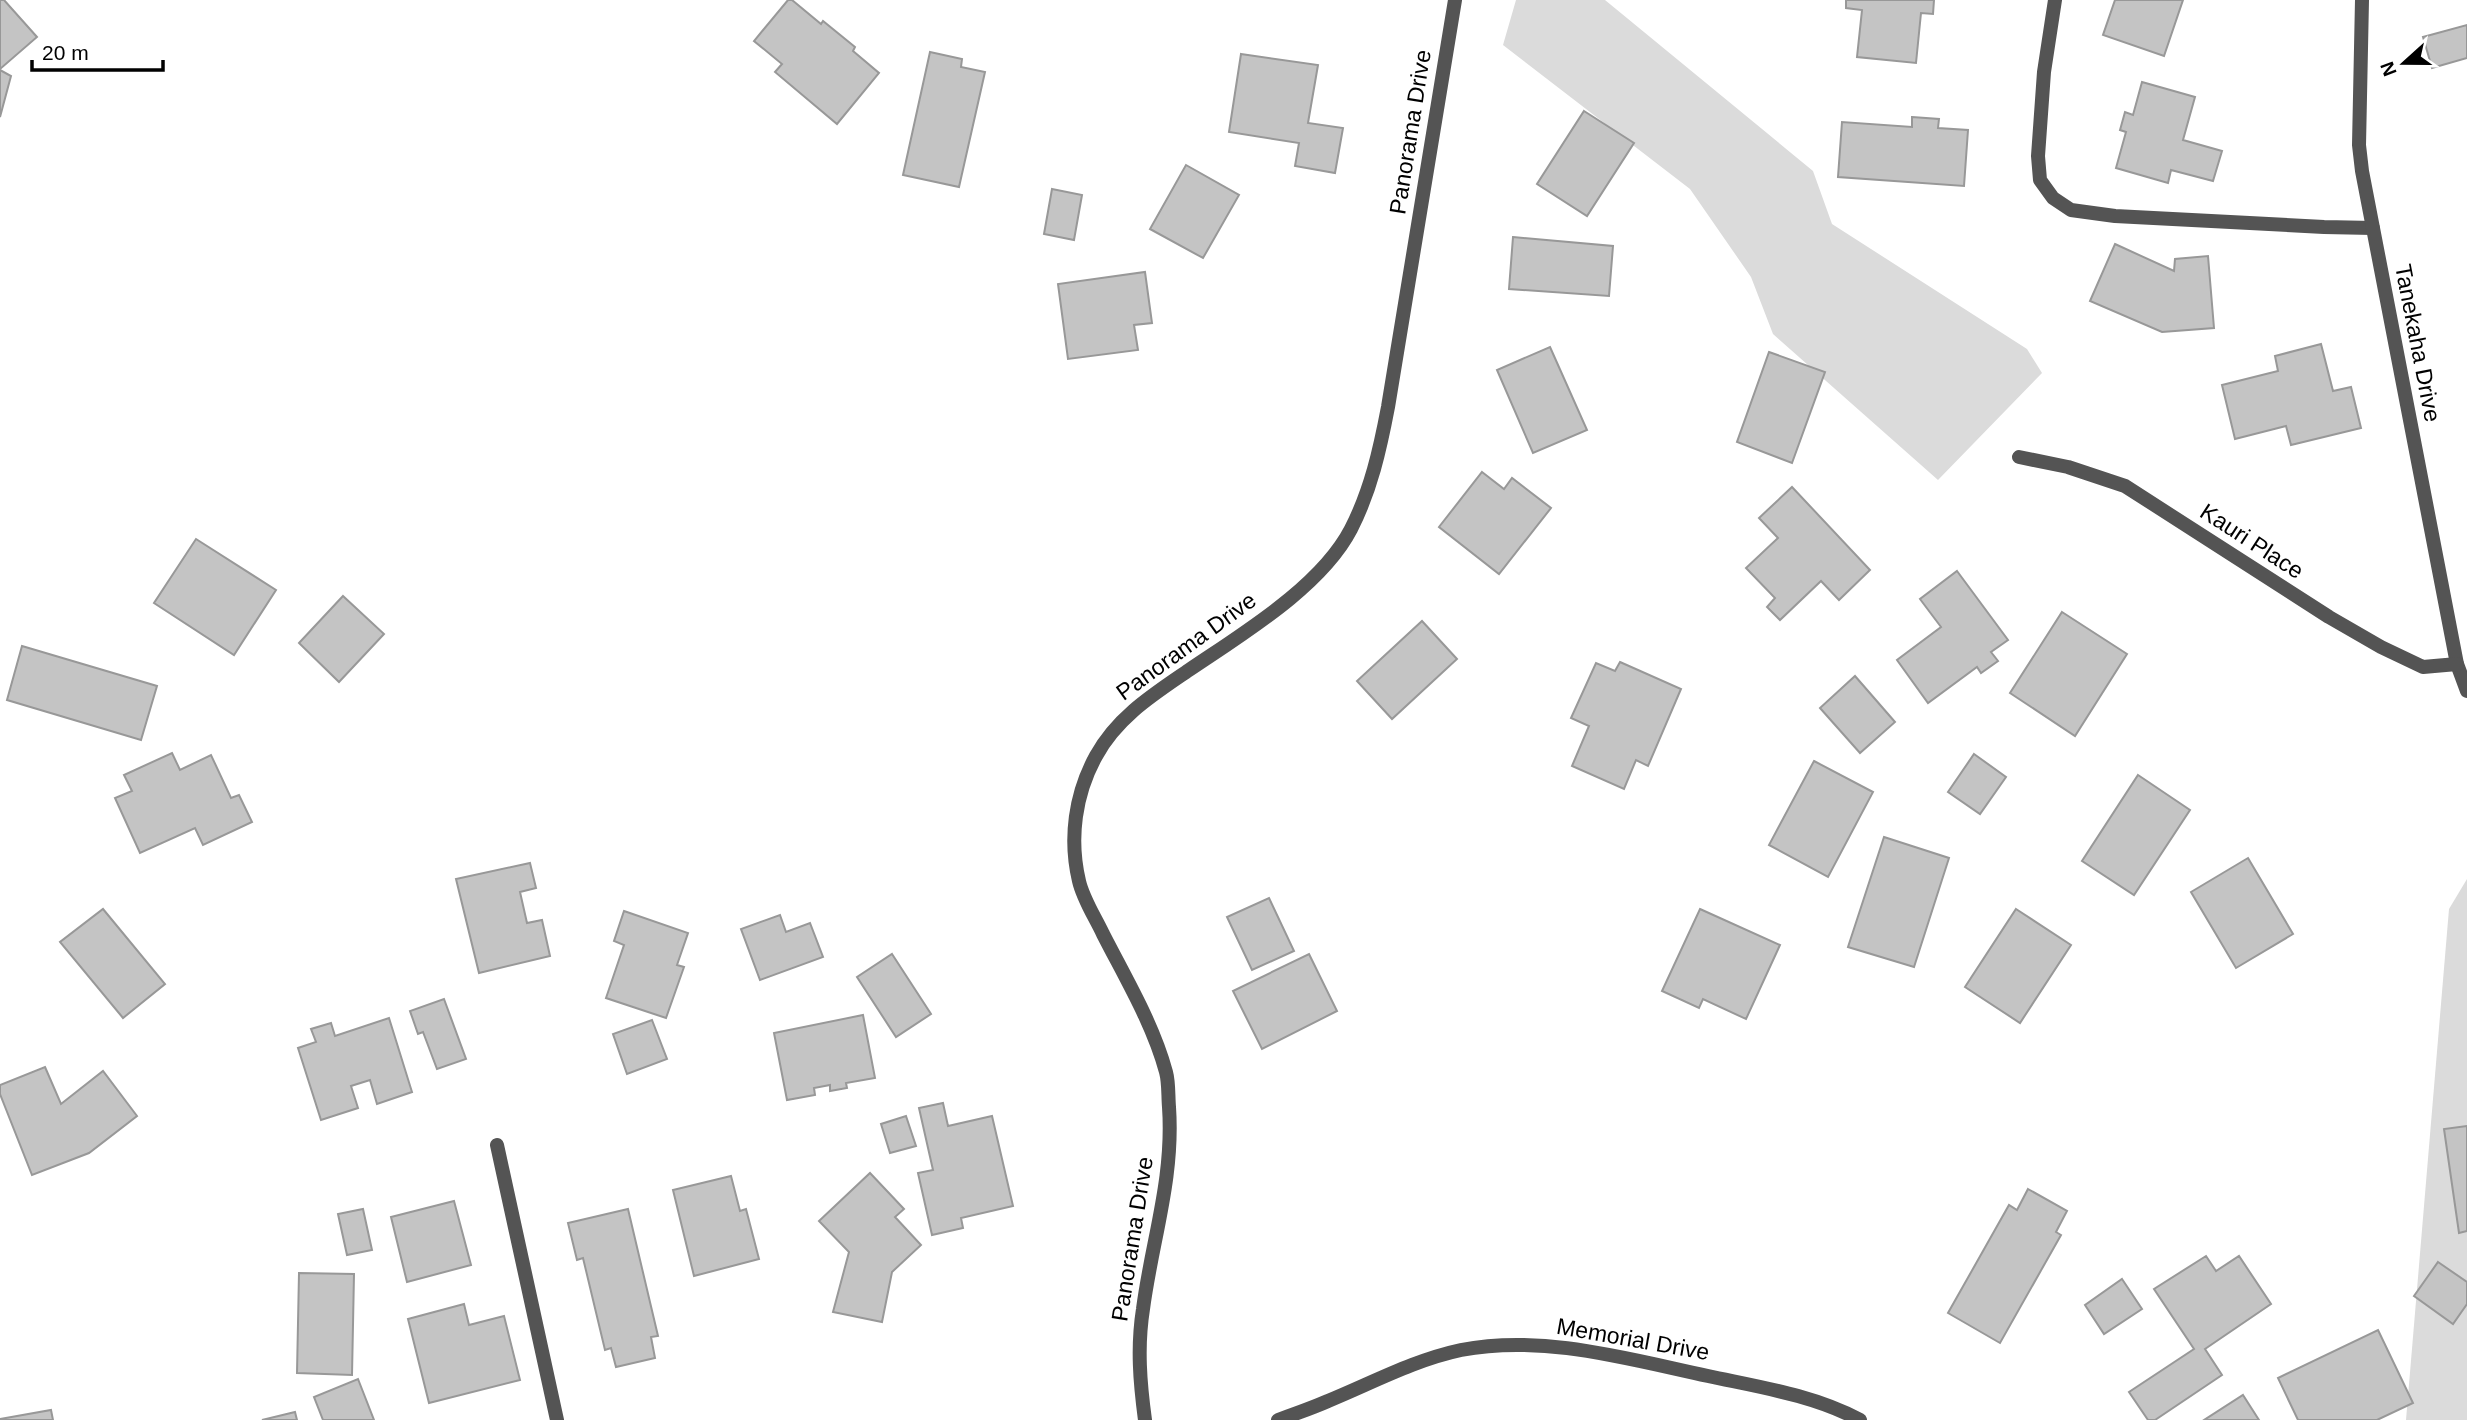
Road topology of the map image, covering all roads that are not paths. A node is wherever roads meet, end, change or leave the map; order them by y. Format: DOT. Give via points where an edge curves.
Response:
graph roads {
  1 [pos="1455,0"];
  2 [pos="2055,0"];
  3 [pos="2362,0"];
  4 [pos="2373,228"];
  5 [pos="2019,457"];
  6 [pos="2457,664"];
  7 [pos="2467,691"];
  8 [pos="497,1145"];
  9 [pos="557,1420"];
  10 [pos="1145,1420"];
  11 [pos="1278,1420"];
  12 [pos="1860,1420"];
  1 -- 10 [label="street, Panorama Drive" via="1376,468 1349,532 1300,592 1143,702 1112,730 1083,784 1075,818 1079,882 1154,1035 1167,1075 1168,1177 1139,1341"];
  2 -- 4 [label="street" via="2038,156 2040,180 2053,198 2071,210 2115,216"];
  3 -- 4 [label="street, Tanekaha Drive" via="2359,145"];
  4 -- 6 [label="street, Tanekaha Drive"];
  5 -- 6 [label="street, Kauri Place" via="2125,486 2381,648 2423,667"];
  6 -- 7 [label="street, Tanekaha Drive"];
  8 -- 9 [label="street"];
  11 -- 12 [label="street, Memorial Drive" via="1433,1357 1463,1349 1527,1345 1585,1349 1743,1383 1833,1406"];
}
